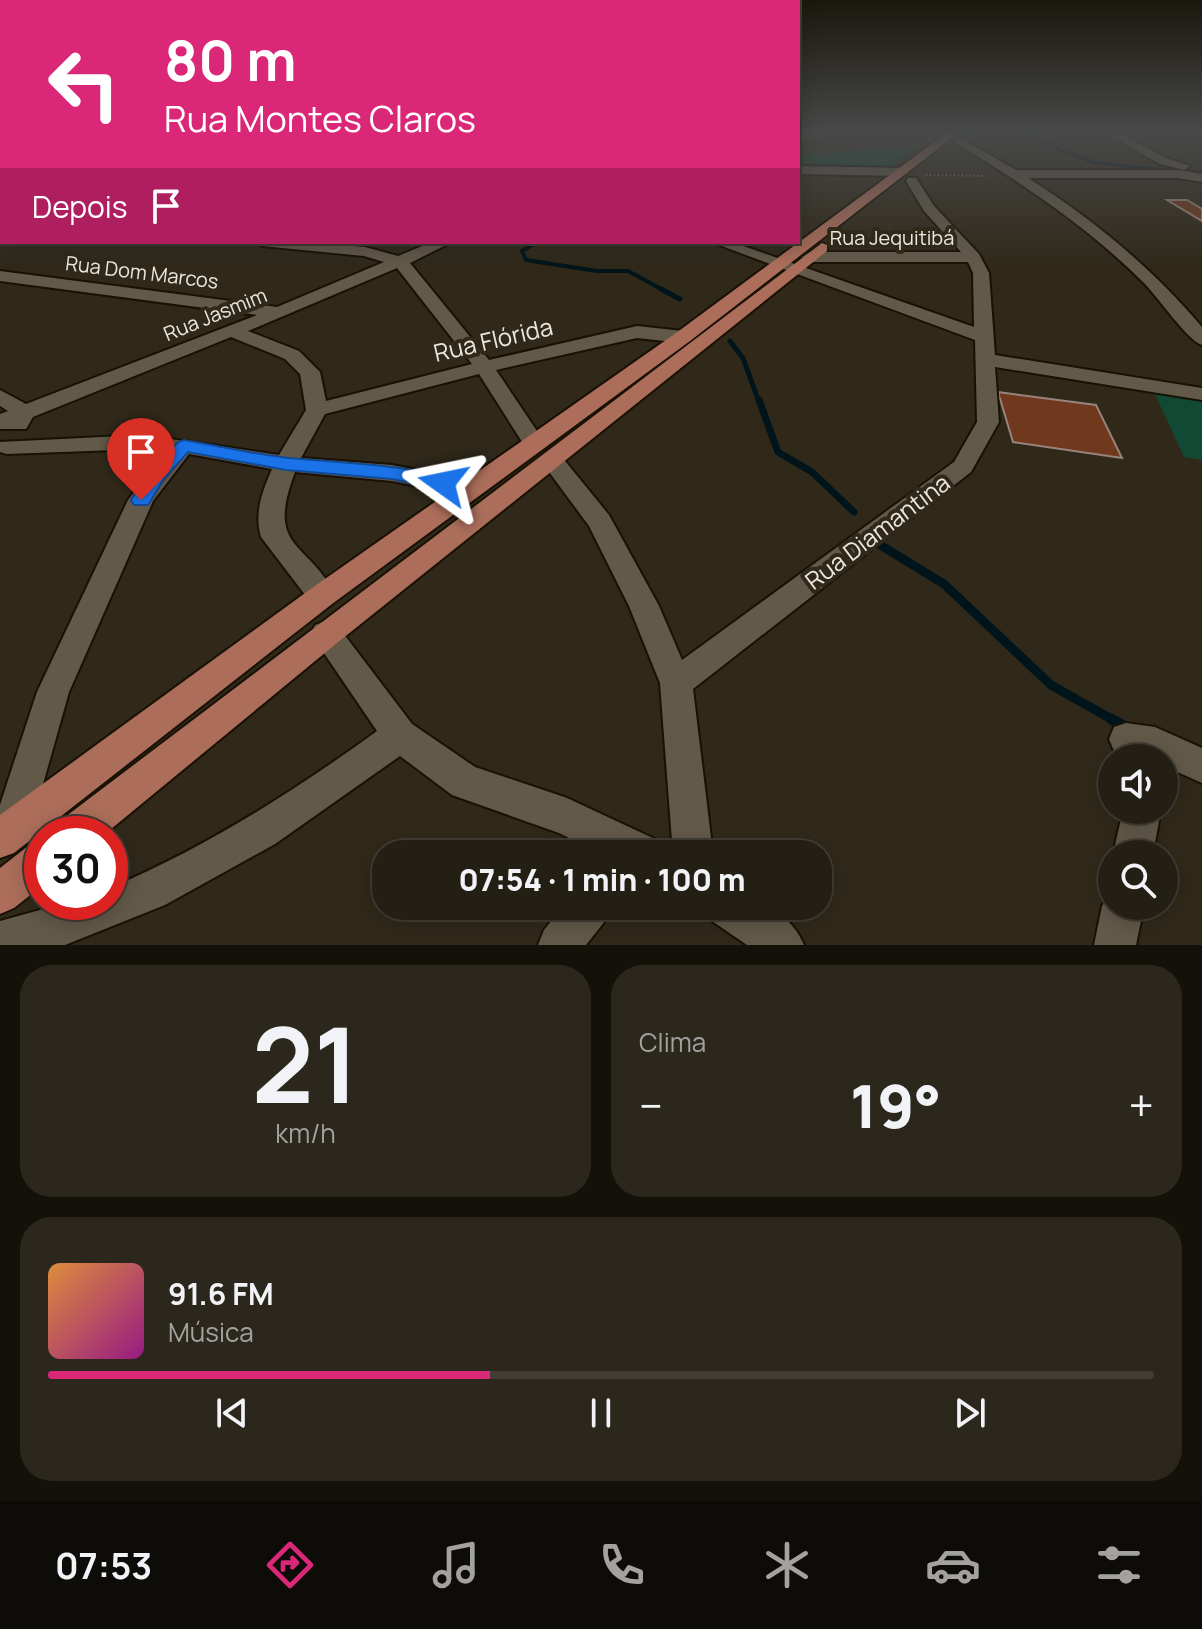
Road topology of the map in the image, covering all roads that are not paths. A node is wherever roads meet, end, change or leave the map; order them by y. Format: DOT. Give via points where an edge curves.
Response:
graph roads {
  1 [pos="912,176"];
  2 [pos="1018,176"];
  3 [pos="283,244"];
  4 [pos="441,244"];
  5 [pos="725,244"];
  6 [pos="974,257"];
  7 [pos="401,262"];
  8 [pos="794,264"];
  9 [pos="0,276"];
  10 [pos="47,282"];
  11 [pos="0,293"];
  12 [pos="1178,307"];
  13 [pos="1202,310"];
  14 [pos="279,312"];
  15 [pos="232,331"];
  16 [pos="683,337"];
  17 [pos="1202,339"];
  18 [pos="985,348"];
  19 [pos="484,367"];
  20 [pos="1202,394"];
  21 [pos="0,396"];
  22 [pos="317,410"];
  23 [pos="24,413"];
  24 [pos="0,422"];
  25 [pos="184,446"];
  26 [pos="4,452"];
  27 [pos="544,452"];
  28 [pos="286,464"];
  29 [pos="468,488"];
  30 [pos="322,596"];
  31 [pos="326,634"];
  32 [pos="676,683"];
  33 [pos="400,735"];
  34 [pos="1178,758"];
  35 [pos="1202,766"];
  36 [pos="98,816"];
  37 [pos="6,834"];
  38 [pos="610,840"];
  39 [pos="692,840"];
  40 [pos="24,875"];
  41 [pos="0,894"];
  42 [pos="579,920"];
  43 [pos="747,920"];
  44 [pos="1120,920"];
  45 [pos="0,942"];
  46 [pos="559,945"];
  47 [pos="783,945"];
  48 [pos="1115,945"];
  1 -- 6 [label="street" via="929,208"];
  1 -- 8 [label="main road"];
  1 -- 8 [label="main road"];
  2 -- 12 [label="street" via="1096,232"];
  3 -- 7 [label="street" via="365,252"];
  4 -- 7 [label="street, Rua Jasmim"];
  5 -- 8 [label="street"];
  6 -- 8 [label="street, Rua Jequitibá"];
  6 -- 18 [label="street, Rua Diamantina" via="981,273"];
  7 -- 14 [label="street, Rua Jasmim"];
  7 -- 19 [label="street"];
  8 -- 16 [label="main road"];
  8 -- 18 [label="street"];
  8 -- 27 [label="main road"];
  9 -- 10 [label="street, Rua Dom Marcos"];
  10 -- 11 [label="street"];
  10 -- 14 [label="street, Rua Dom Marcos"];
  12 -- 13 [label="street"];
  12 -- 17 [label="street"];
  14 -- 15 [label="street, Rua Jasmim"];
  15 -- 22 [label="street" via="292,355 310,372"];
  15 -- 23 [label="street, Rua Jasmim"];
  16 -- 19 [label="street, Rua Flórida" via="637,332"];
  16 -- 27 [label="main road"];
  18 -- 20 [label="street"];
  18 -- 32 [label="street, Rua Diamantina" via="988,422 963,467"];
  19 -- 22 [label="street, Rua Flórida"];
  19 -- 27 [label="street"];
  21 -- 23 [label="street"];
  22 -- 28 [label="street"];
  23 -- 24 [label="street, Rua Jasmim"];
  23 -- 26 [label="street"];
  25 -- 26 [label="street" via="143,442"];
  25 -- 28 [label="street"];
  25 -- 37 [label="street" via="141,500 60,678"];
  27 -- 29 [label="main road"];
  27 -- 31 [label="main road"];
  27 -- 32 [label="street" via="600,522"];
  28 -- 29 [label="street" via="392,473"];
  28 -- 30 [label="street" via="272,502 272,534"];
  29 -- 30 [label="main road"];
  30 -- 37 [label="main road"];
  31 -- 33 [label="street"];
  31 -- 36 [label="main road"];
  32 -- 39 [label="street"];
  33 -- 38 [label="street" via="465,782 567,817"];
  33 -- 45 [label="street" via="330,788 215,861 109,909"];
  34 -- 35 [label="street"];
  40 -- 41 [label="main road"];
  42 -- 46 [label="street"];
  43 -- 47 [label="street"];
  44 -- 48 [label="street"];
}
